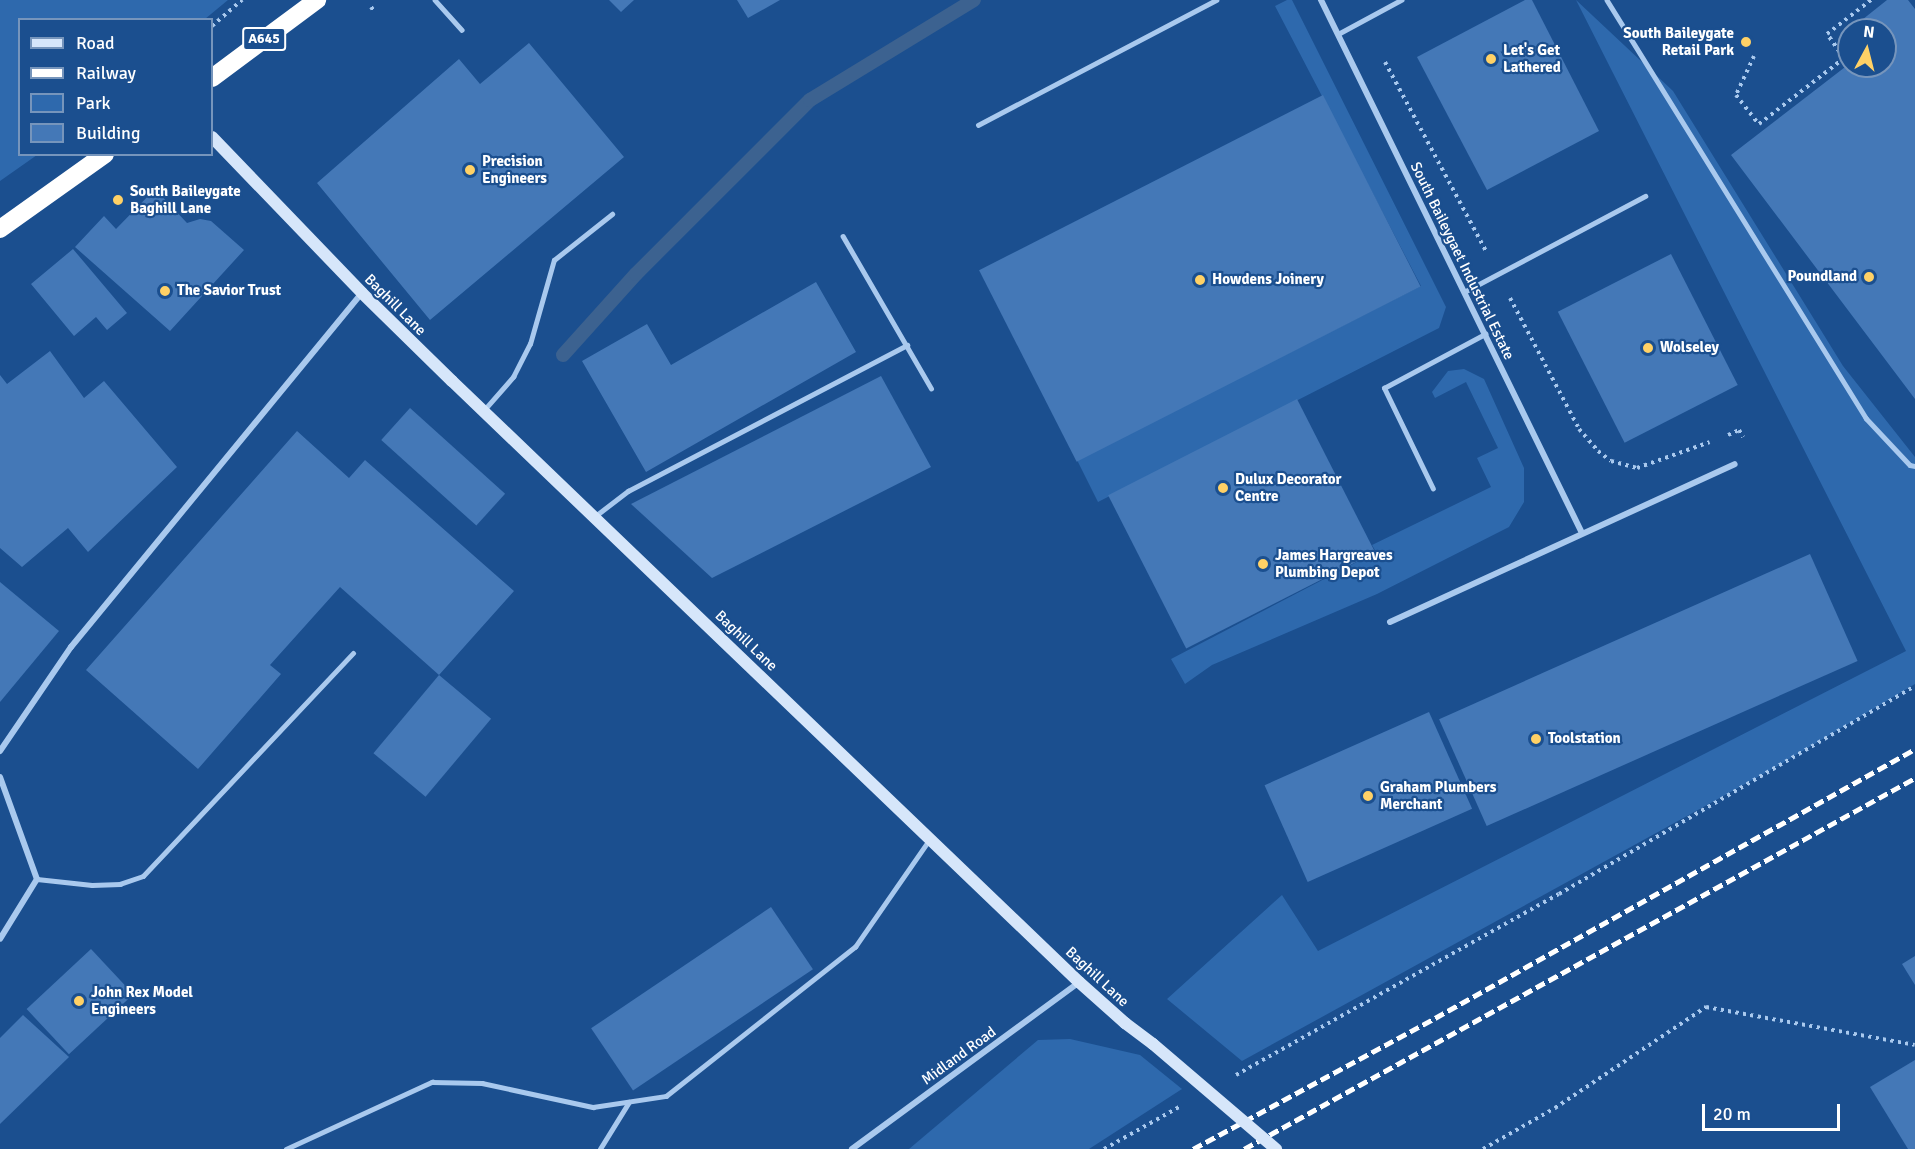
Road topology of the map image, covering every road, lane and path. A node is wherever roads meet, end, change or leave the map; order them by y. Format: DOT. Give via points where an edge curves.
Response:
graph roads {
  1 [pos="242,0"];
  2 [pos="317,0"];
  3 [pos="435,0"];
  4 [pos="1216,0"];
  5 [pos="1321,0"];
  6 [pos="1401,0"];
  7 [pos="1607,0"];
  8 [pos="1871,0"];
  9 [pos="1363,20"];
  10 [pos="213,25"];
  11 [pos="462,30"];
  12 [pos="1338,34"];
  13 [pos="1754,56"];
  14 [pos="213,77"];
  15 [pos="978,125"];
  16 [pos="213,138"];
  17 [pos="102,156"];
  18 [pos="1645,196"];
  19 [pos="612,214"];
  20 [pos="0,229"];
  21 [pos="843,236"];
  22 [pos="1498,275"];
  23 [pos="1464,292"];
  24 [pos="362,293"];
  25 [pos="1485,334"];
  26 [pos="907,345"];
  27 [pos="931,388"];
  28 [pos="483,411"];
  29 [pos="1744,440"];
  30 [pos="1736,464"];
  31 [pos="1915,466"];
  32 [pos="1433,489"];
  33 [pos="594,517"];
  34 [pos="1582,533"];
  35 [pos="1390,622"];
  36 [pos="353,653"];
  37 [pos="1915,686"];
  38 [pos="0,751"];
  39 [pos="0,777"];
  40 [pos="930,839"];
  41 [pos="37,879"];
  42 [pos="0,939"];
  43 [pos="1079,982"];
  44 [pos="1915,1045"];
  45 [pos="1228,1079"];
  46 [pos="629,1102"];
  47 [pos="1187,1102"];
  48 [pos="286,1149"];
  49 [pos="600,1149"];
  50 [pos="852,1149"];
  51 [pos="1104,1149"];
  52 [pos="1276,1149"];
  53 [pos="1483,1149"];
  1 -- 10 [label="path"];
  2 -- 14 [label="highway, A645"];
  3 -- 11 [label="lane"];
  4 -- 15 [label="lane"];
  5 -- 12 [label="street, South Baileygaet Industrial Estate"];
  6 -- 9 [label="lane"];
  7 -- 31 [label="lane" via="1866,418"];
  8 -- 13 [label="path" via="1827,34 1844,58 1759,124 1736,95"];
  9 -- 12 [label="lane"];
  9 -- 22 [label="path"];
  12 -- 23 [label="street, South Baileygaet Industrial Estate"];
  16 -- 24 [label="street, Baghill Lane"];
  17 -- 20 [label="highway"];
  18 -- 22 [label="lane"];
  19 -- 28 [label="lane" via="554,260 530,344 513,377"];
  21 -- 26 [label="lane"];
  22 -- 23 [label="lane"];
  22 -- 29 [label="path" via="1579,429 1611,461 1637,468 1739,430"];
  23 -- 25 [label="street, South Baileygaet Industrial Estate"];
  24 -- 28 [label="street, Baghill Lane"];
  24 -- 38 [label="street" via="71,647"];
  25 -- 32 [label="lane" via="1384,388"];
  25 -- 34 [label="street, South Baileygaet Industrial Estate"];
  26 -- 27 [label="lane"];
  26 -- 33 [label="lane" via="628,491"];
  28 -- 33 [label="street, Baghill Lane"];
  30 -- 34 [label="street"];
  33 -- 40 [label="street, Baghill Lane"];
  34 -- 35 [label="street"];
  36 -- 41 [label="lane" via="143,876 120,884 92,885"];
  37 -- 45 [label="path" via="1558,894"];
  39 -- 41 [label="street"];
  40 -- 43 [label="street, Baghill Lane"];
  40 -- 46 [label="lane" via="855,947 666,1096"];
  41 -- 42 [label="street"];
  43 -- 50 [label="street, Midland Road"];
  43 -- 52 [label="street, Baghill Lane, bridge"];
  44 -- 53 [label="path" via="1706,1007 1555,1108"];
  46 -- 48 [label="lane" via="593,1107 482,1083 432,1082"];
  46 -- 49 [label="lane"];
  47 -- 51 [label="path"];
}
